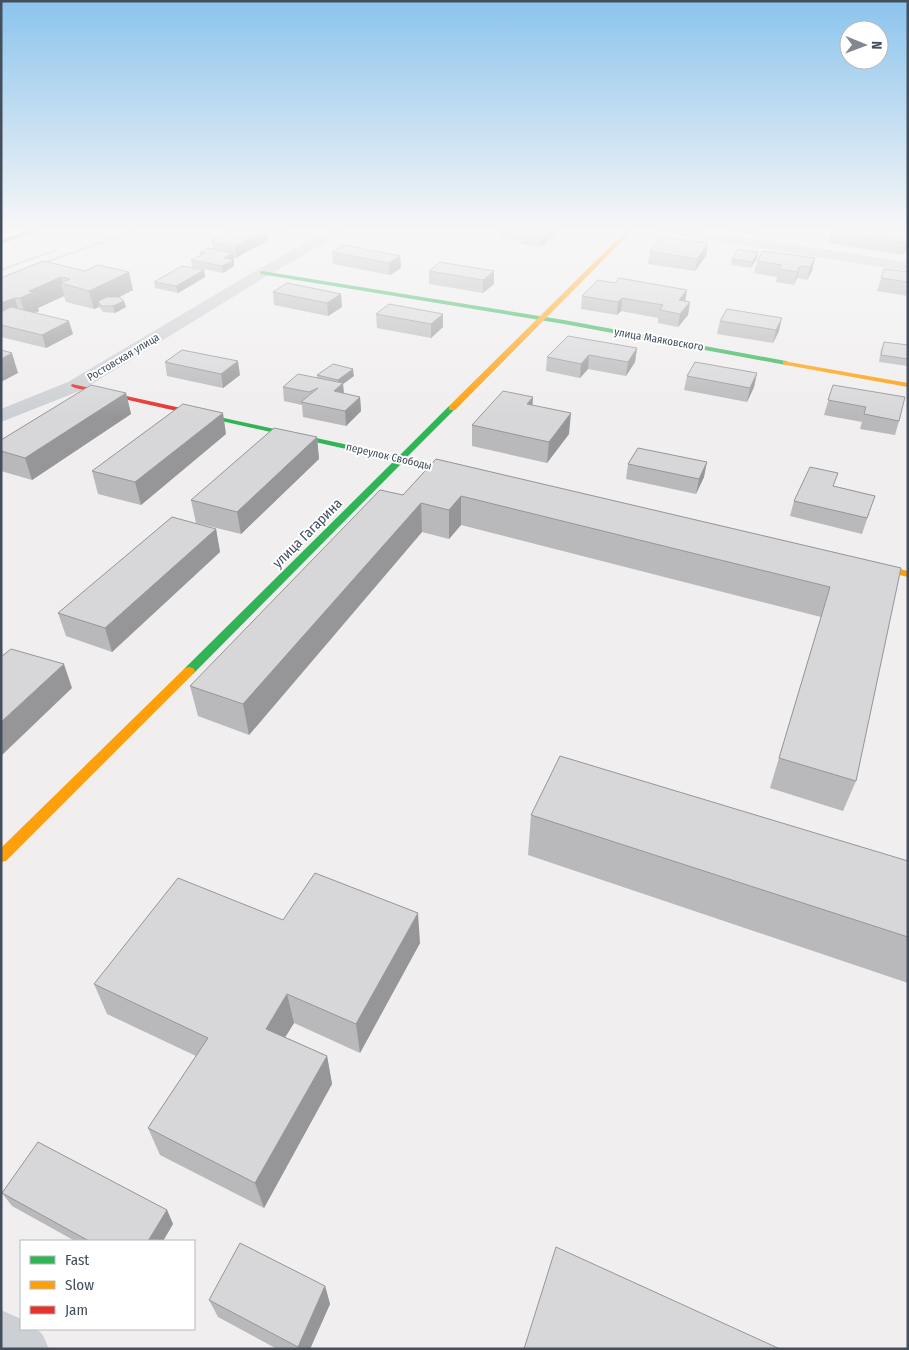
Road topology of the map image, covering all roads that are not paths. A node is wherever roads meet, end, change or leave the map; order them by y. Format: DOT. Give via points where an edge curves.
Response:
graph roads {
  1 [pos="232,291"];
  2 [pos="373,291"];
  3 [pos="567,291"];
  4 [pos="539,318"];
  5 [pos="908,385"];
  6 [pos="74,386"];
  7 [pos="1,416"];
  8 [pos="403,459"];
  9 [pos="479,476"];
  10 [pos="849,561"];
  11 [pos="908,574"];
  12 [pos="1,857"];
  13 [pos="1,1334"];
  14 [pos="25,1349"];
  1 -- 6 [label="street, Ростовская улица"];
  2 -- 4 [label="street, улица Маяковского"];
  3 -- 4 [label="street, улица Гагарина"];
  4 -- 5 [label="street, улица Маяковского"];
  4 -- 8 [label="street, улица Гагарина"];
  6 -- 7 [label="street, Ростовская улица"];
  6 -- 8 [label="street, переулок Свободы"];
  8 -- 9 [label="street, переулок Свободы"];
  8 -- 12 [label="street, улица Гагарина"];
  10 -- 11 [label="street"];
  13 -- 14 [label="street"];
}
